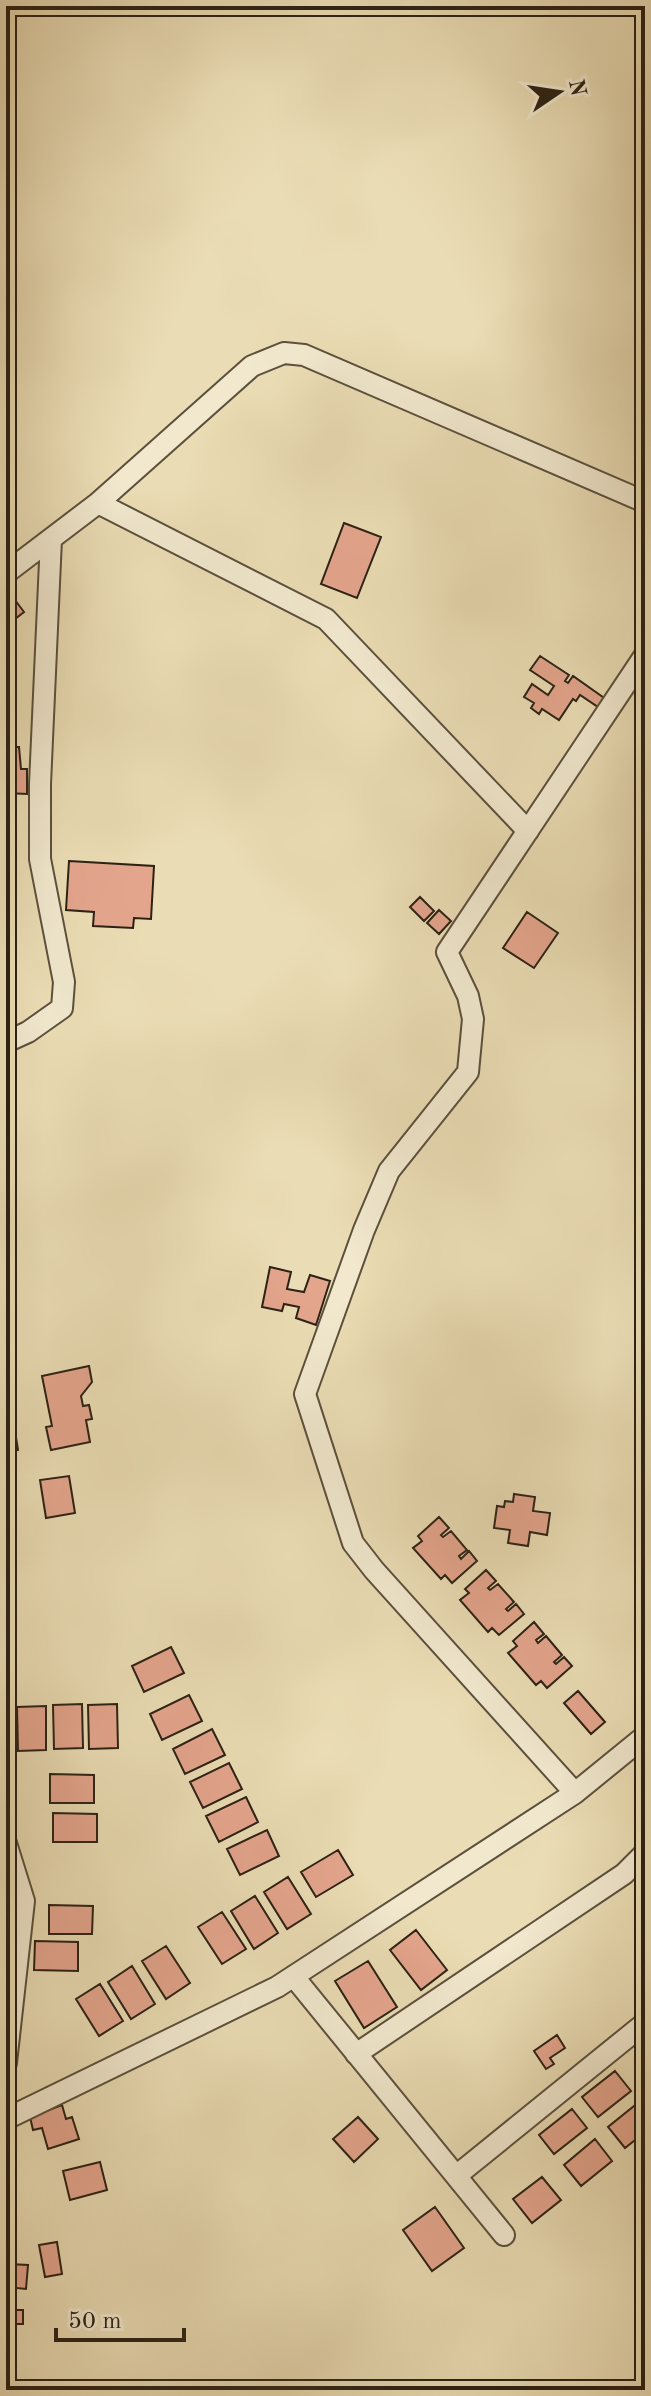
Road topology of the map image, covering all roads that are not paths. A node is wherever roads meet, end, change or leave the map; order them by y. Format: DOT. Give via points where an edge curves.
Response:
graph roads {
  1 [pos="645,502"];
  2 [pos="98,503"];
  3 [pos="51,539"];
  4 [pos="6,573"];
  5 [pos="645,655"];
  6 [pos="528,831"];
  7 [pos="6,1042"];
  8 [pos="645,1736"];
  9 [pos="575,1793"];
  10 [pos="6,1843"];
  11 [pos="645,1853"];
  12 [pos="294,1977"];
  13 [pos="645,2023"];
  14 [pos="356,2054"];
  15 [pos="6,2063"];
  16 [pos="6,2119"];
  17 [pos="456,2176"];
  18 [pos="504,2235"];
  1 -- 2 [label="street" via="304,355 284,353 252,366"];
  2 -- 3 [label="street"];
  2 -- 6 [label="street" via="326,619"];
  3 -- 4 [label="street"];
  3 -- 7 [label="street" via="40,859 64,982 62,1008"];
  5 -- 6 [label="street"];
  6 -- 9 [label="street" via="447,952 473,1019 468,1072 389,1171 305,1394 353,1543"];
  8 -- 9 [label="street"];
  9 -- 12 [label="street"];
  10 -- 15 [label="street" via="24,1901"];
  11 -- 14 [label="street" via="624,1874"];
  12 -- 14 [label="street"];
  12 -- 16 [label="street"];
  13 -- 17 [label="street"];
  14 -- 17 [label="street"];
  17 -- 18 [label="street"];
}
